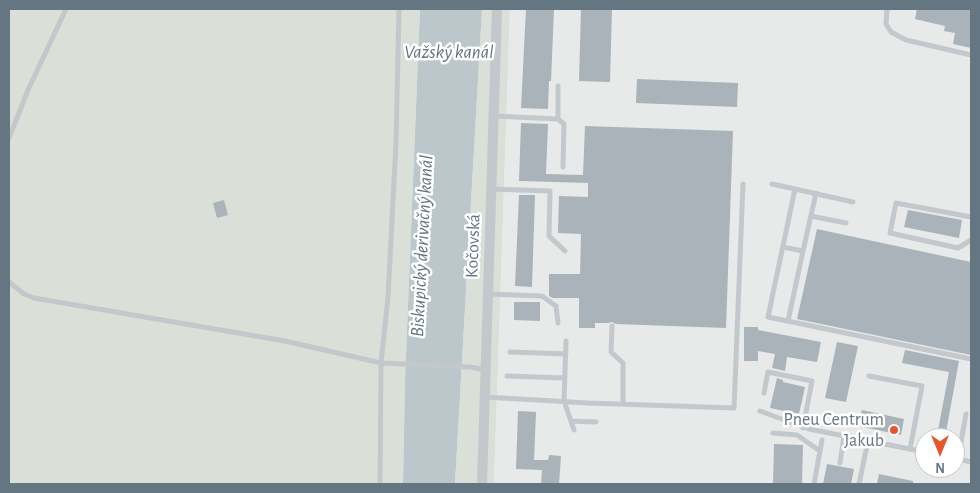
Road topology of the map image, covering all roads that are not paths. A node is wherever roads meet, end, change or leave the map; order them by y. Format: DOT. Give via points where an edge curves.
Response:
graph roads {
  1 [pos="66,9"];
  2 [pos="399,9"];
  3 [pos="497,9"];
  4 [pos="887,9"];
  5 [pos="971,54"];
  6 [pos="558,86"];
  7 [pos="493,116"];
  8 [pos="558,119"];
  9 [pos="9,138"];
  10 [pos="563,167"];
  11 [pos="743,184"];
  12 [pos="772,184"];
  13 [pos="491,189"];
  14 [pos="795,189"];
  15 [pos="816,193"];
  16 [pos="853,202"];
  17 [pos="811,216"];
  18 [pos="971,218"];
  19 [pos="846,223"];
  20 [pos="971,240"];
  21 [pos="782,247"];
  22 [pos="565,251"];
  23 [pos="803,251"];
  24 [pos="9,282"];
  25 [pos="488,294"];
  26 [pos="788,321"];
  27 [pos="558,323"];
  28 [pos="612,326"];
  29 [pos="566,341"];
  30 [pos="510,352"];
  31 [pos="566,354"];
  32 [pos="971,359"];
  33 [pos="381,363"];
  34 [pos="486,370"];
  35 [pos="507,376"];
  36 [pos="869,376"];
  37 [pos="565,378"];
  38 [pos="764,393"];
  39 [pos="485,397"];
  40 [pos="564,401"];
  41 [pos="623,404"];
  42 [pos="760,411"];
  43 [pos="966,414"];
  44 [pos="571,421"];
  45 [pos="596,422"];
  46 [pos="803,428"];
  47 [pos="963,428"];
  48 [pos="574,430"];
  49 [pos="773,433"];
  50 [pos="844,436"];
  51 [pos="822,440"];
  52 [pos="868,441"];
  53 [pos="910,449"];
  54 [pos="915,450"];
  55 [pos="820,451"];
  56 [pos="840,463"];
  57 [pos="380,484"];
  58 [pos="482,484"];
  59 [pos="814,484"];
  60 [pos="859,484"];
  1 -- 9 [label="lane"];
  2 -- 33 [label="lane" via="396,143"];
  3 -- 7 [label="street, Kočovská"];
  4 -- 5 [label="lane" via="886,24 891,32 906,40"];
  6 -- 8 [label="lane"];
  7 -- 8 [label="lane"];
  7 -- 13 [label="street, Kočovská"];
  8 -- 10 [label="lane" via="564,124"];
  11 -- 41 [label="lane" via="734,408"];
  12 -- 14 [label="lane"];
  13 -- 22 [label="lane" via="550,191 549,236"];
  13 -- 25 [label="street, Kočovská"];
  14 -- 15 [label="lane"];
  14 -- 21 [label="lane"];
  15 -- 16 [label="lane"];
  15 -- 17 [label="lane"];
  17 -- 19 [label="lane"];
  17 -- 23 [label="lane"];
  18 -- 20 [label="lane" via="896,203 890,233 958,248"];
  21 -- 23 [label="lane"];
  21 -- 26 [label="lane" via="768,317"];
  23 -- 26 [label="lane"];
  24 -- 33 [label="lane" via="34,298 285,341"];
  25 -- 27 [label="lane" via="542,296 556,306"];
  25 -- 34 [label="street, Kočovská"];
  26 -- 32 [label="lane"];
  28 -- 41 [label="lane" via="611,352 623,363"];
  29 -- 31 [label="lane"];
  30 -- 31 [label="lane"];
  31 -- 37 [label="lane"];
  33 -- 34 [label="lane"];
  33 -- 57 [label="lane"];
  34 -- 39 [label="street, Kočovská"];
  35 -- 37 [label="lane"];
  36 -- 53 [label="lane" via="922,386"];
  37 -- 40 [label="lane"];
  38 -- 46 [label="lane" via="768,372 812,381"];
  39 -- 40 [label="lane"];
  39 -- 58 [label="street, Kočovská"];
  40 -- 41 [label="lane"];
  40 -- 44 [label="lane"];
  42 -- 46 [label="lane"];
  43 -- 47 [label="lane"];
  44 -- 45 [label="lane"];
  44 -- 48 [label="lane"];
  46 -- 50 [label="lane"];
  49 -- 55 [label="lane" via="798,435"];
  50 -- 52 [label="lane"];
  50 -- 56 [label="lane"];
  51 -- 55 [label="lane"];
  52 -- 53 [label="lane"];
  52 -- 60 [label="lane"];
  53 -- 54 [label="lane"];
  55 -- 59 [label="lane"];
}
